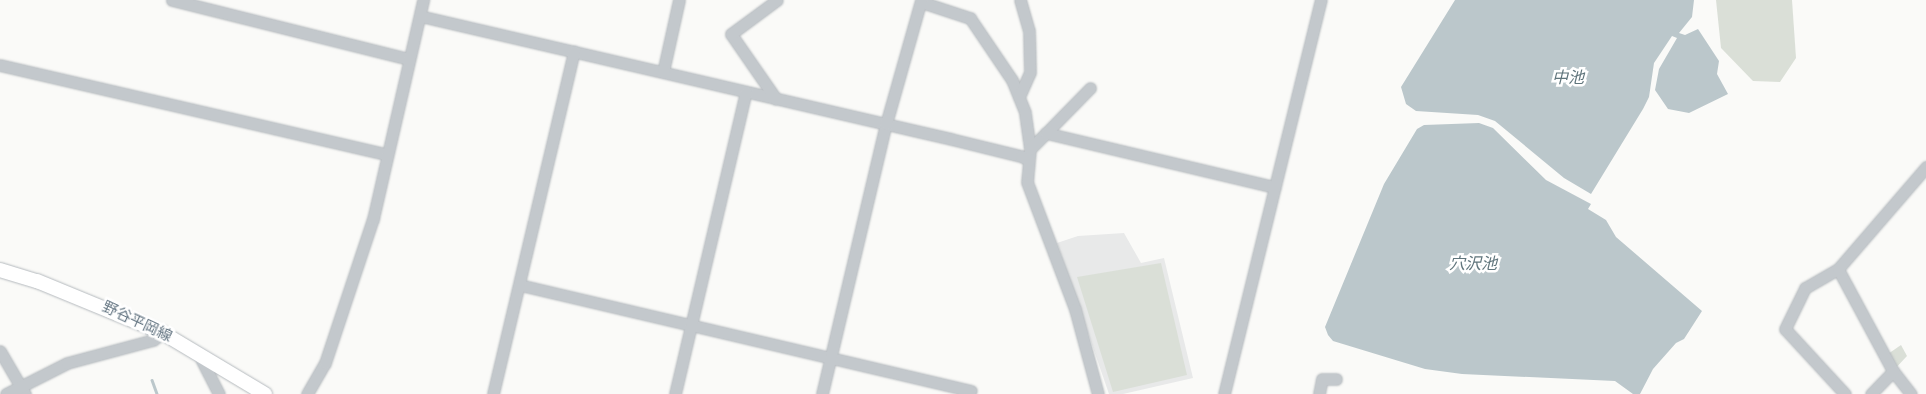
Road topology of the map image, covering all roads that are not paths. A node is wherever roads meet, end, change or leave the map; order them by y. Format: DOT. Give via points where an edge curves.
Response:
graph roads {
  1 [pos="172,0"];
  2 [pos="423,0"];
  3 [pos="679,0"];
  4 [pos="776,0"];
  5 [pos="1020,0"];
  6 [pos="1321,0"];
  7 [pos="921,1"];
  8 [pos="420,16"];
  9 [pos="574,52"];
  10 [pos="409,59"];
  11 [pos="0,65"];
  12 [pos="663,72"];
  13 [pos="1090,88"];
  14 [pos="746,92"];
  15 [pos="1019,97"];
  16 [pos="776,99"];
  17 [pos="886,124"];
  18 [pos="1046,133"];
  19 [pos="387,154"];
  20 [pos="1029,155"];
  21 [pos="1926,167"];
  22 [pos="1275,187"];
  23 [pos="1838,269"];
  24 [pos="0,270"];
  25 [pos="520,285"];
  26 [pos="691,326"];
  27 [pos="163,333"];
  28 [pos="0,351"];
  29 [pos="198,353"];
  30 [pos="831,358"];
  31 [pos="1893,371"];
  32 [pos="1336,379"];
  33 [pos="23,390"];
  34 [pos="971,391"];
  35 [pos="6,394"];
  36 [pos="219,394"];
  37 [pos="265,394"];
  38 [pos="307,394"];
  39 [pos="493,394"];
  40 [pos="675,394"];
  41 [pos="822,394"];
  42 [pos="1098,394"];
  43 [pos="1224,394"];
  44 [pos="1319,394"];
  45 [pos="1845,394"];
  46 [pos="1871,394"];
  47 [pos="1911,394"];
  1 -- 10 [label="street"];
  2 -- 8 [label="street"];
  3 -- 12 [label="street"];
  4 -- 16 [label="street" via="731,34"];
  5 -- 15 [label="street" via="1029,31 1030,72"];
  6 -- 22 [label="street"];
  7 -- 15 [label="street" via="970,18 1012,80"];
  7 -- 17 [label="street"];
  8 -- 9 [label="street"];
  8 -- 10 [label="street"];
  9 -- 12 [label="street"];
  9 -- 25 [label="street"];
  10 -- 19 [label="street"];
  11 -- 19 [label="street"];
  12 -- 14 [label="street"];
  13 -- 18 [label="street"];
  14 -- 16 [label="street"];
  14 -- 26 [label="street"];
  15 -- 20 [label="street" via="1025,113"];
  16 -- 17 [label="street"];
  17 -- 20 [label="street" via="1021,156"];
  17 -- 30 [label="street"];
  18 -- 20 [label="street"];
  18 -- 22 [label="street"];
  19 -- 38 [label="street" via="373,219 346,304 325,363"];
  20 -- 42 [label="street" via="1027,182 1067,287"];
  21 -- 23 [label="street"];
  22 -- 43 [label="street"];
  23 -- 31 [label="street"];
  23 -- 45 [label="street" via="1805,288 1784,329"];
  24 -- 27 [label="main road, 野谷平岡線" via="82,298"];
  25 -- 26 [label="street"];
  25 -- 39 [label="street"];
  26 -- 30 [label="street"];
  26 -- 40 [label="street"];
  27 -- 29 [label="main road, 野谷平岡線"];
  27 -- 33 [label="street" via="153,340 67,363"];
  28 -- 33 [label="street"];
  29 -- 36 [label="street"];
  29 -- 37 [label="main road, 野谷平岡線"];
  30 -- 34 [label="street"];
  30 -- 41 [label="street"];
  31 -- 46 [label="street"];
  31 -- 47 [label="street"];
  32 -- 44 [label="street" via="1322,379"];
  33 -- 35 [label="street"];
}
